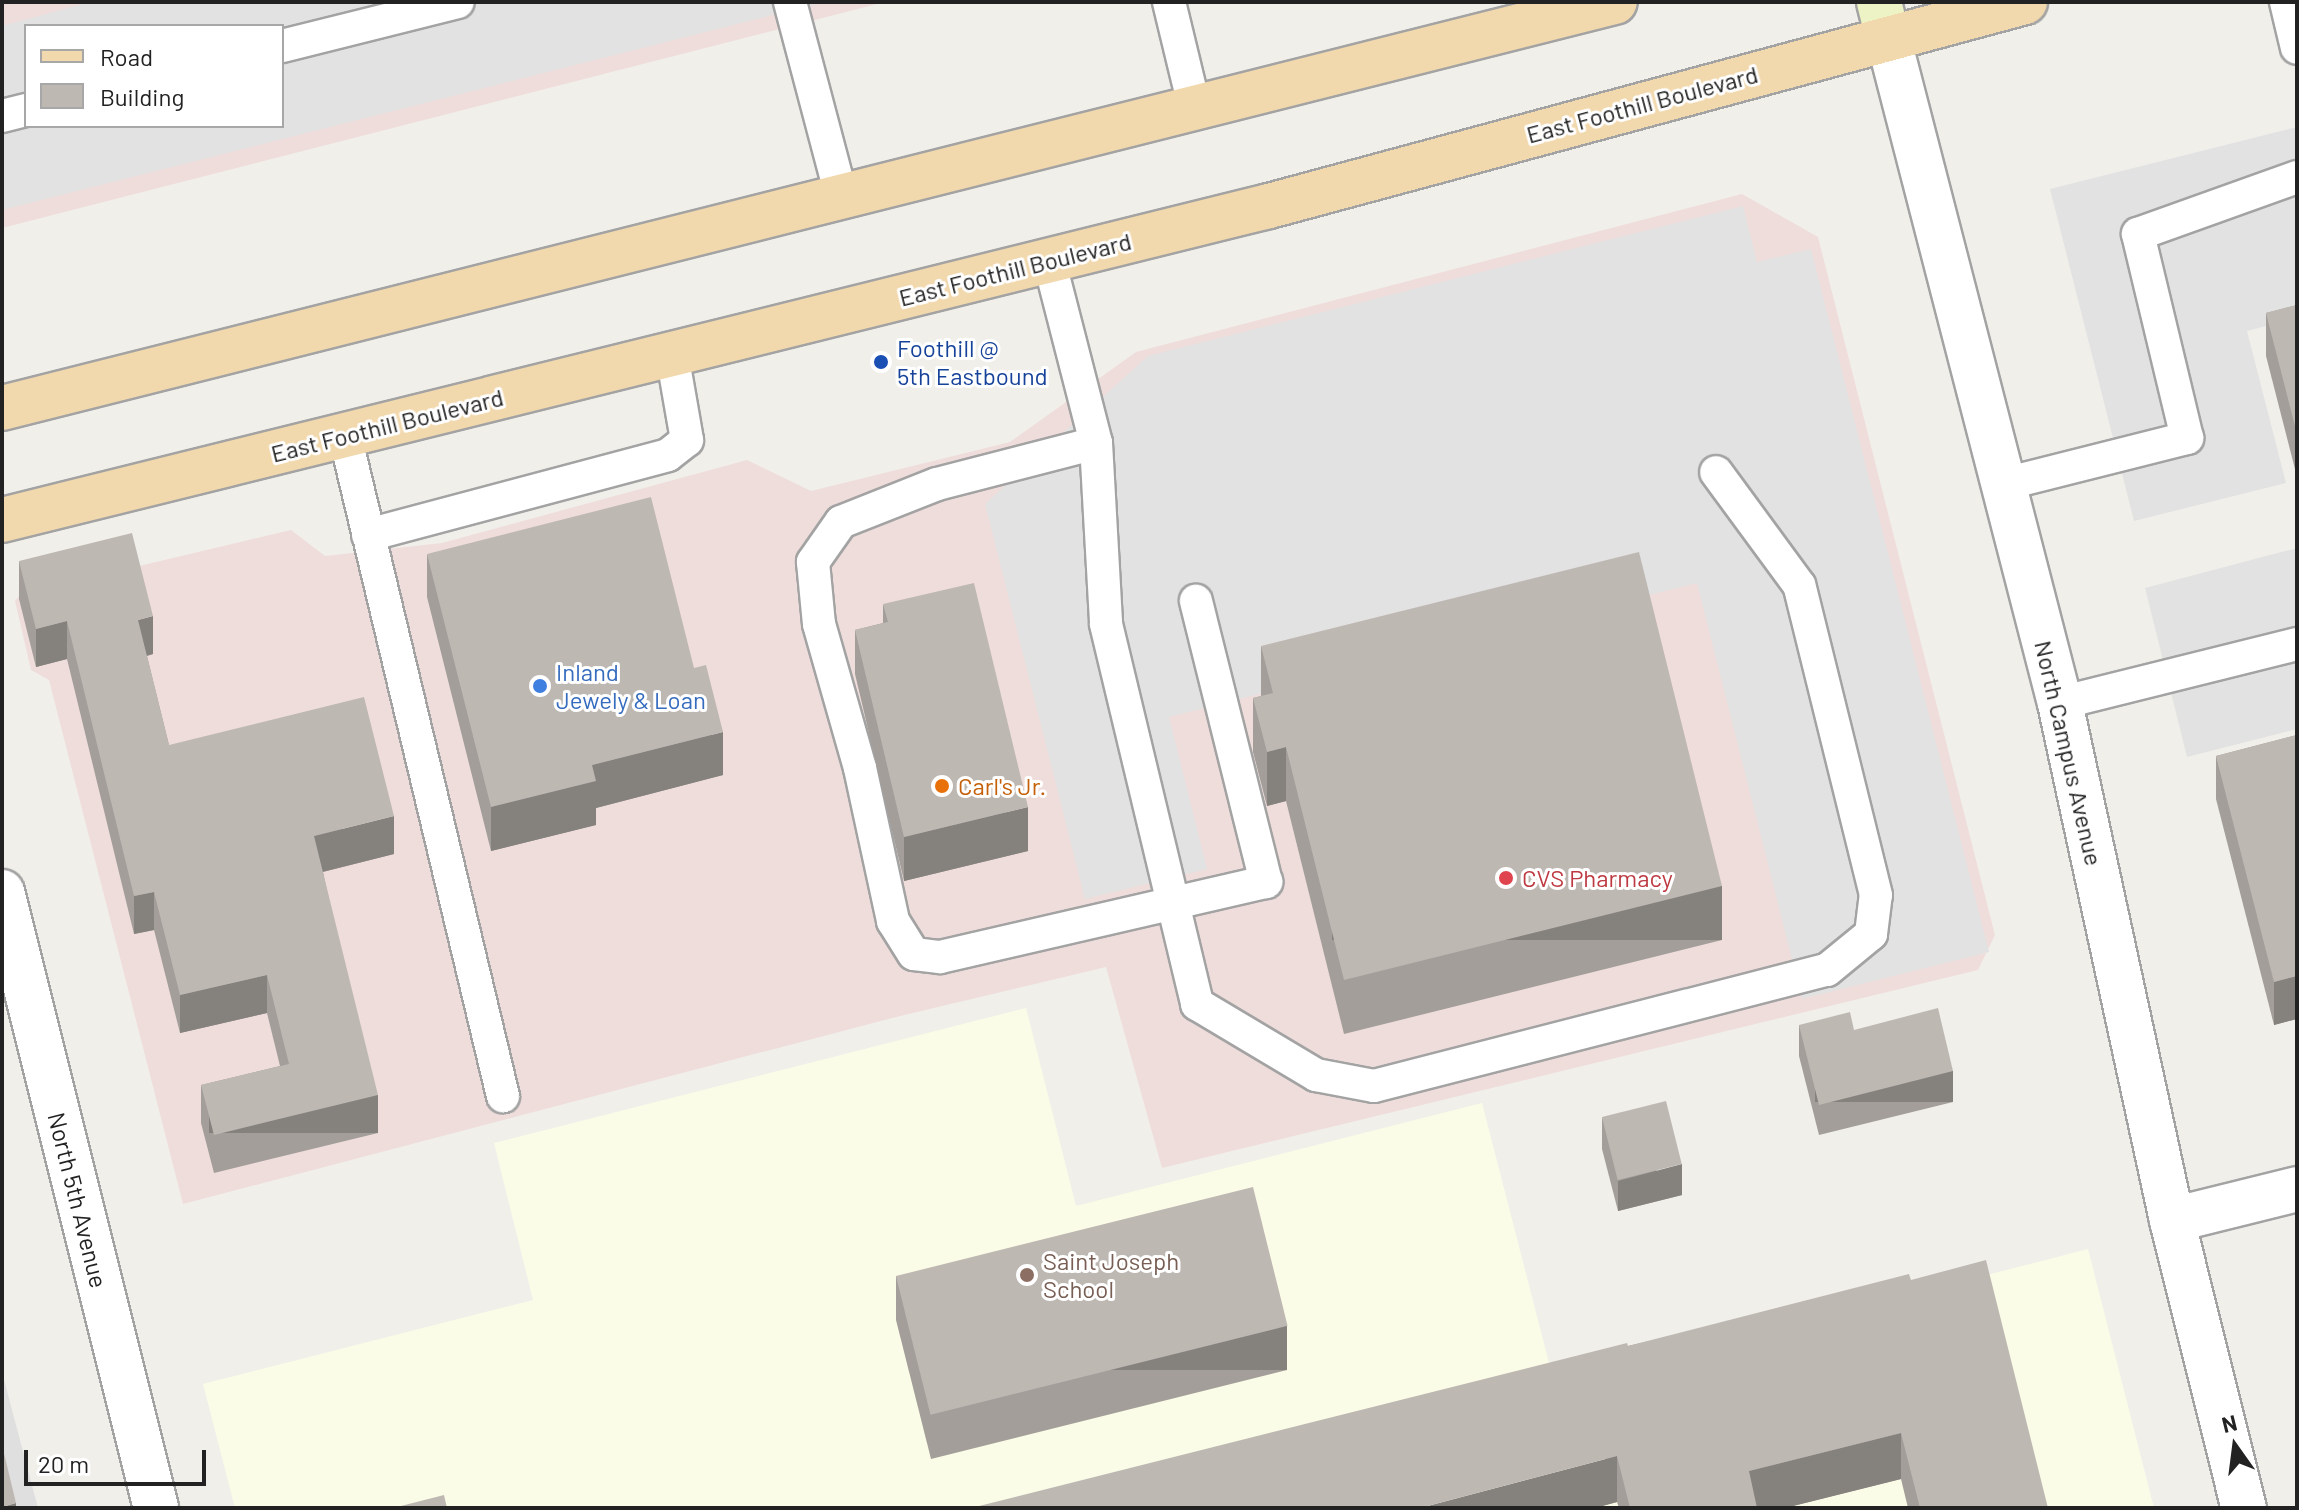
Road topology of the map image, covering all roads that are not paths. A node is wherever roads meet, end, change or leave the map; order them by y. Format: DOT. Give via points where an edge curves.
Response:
graph roads {
  1 [pos="458,2"];
  2 [pos="790,2"];
  3 [pos="1169,2"];
  4 [pos="1615,2"];
  5 [pos="2025,2"];
  6 [pos="2286,2"];
  7 [pos="1884,20"];
  8 [pos="284,46"];
  9 [pos="2297,48"];
  10 [pos="1194,105"];
  11 [pos="24,110"];
  12 [pos="2,116"];
  13 [pos="2297,177"];
  14 [pos="841,195"];
  15 [pos="1049,260"];
  16 [pos="672,354"];
  17 [pos="2,408"];
  18 [pos="345,436"];
  19 [pos="1096,443"];
  20 [pos="1716,472"];
  21 [pos="2004,484"];
  22 [pos="2,520"];
  23 [pos="368,535"];
  24 [pos="1196,601"];
  25 [pos="2297,644"];
  26 [pos="2060,703"];
  27 [pos="2,892"];
  28 [pos="1173,905"];
  29 [pos="14,1001"];
  30 [pos="503,1096"];
  31 [pos="2297,1189"];
  32 [pos="2172,1220"];
  33 [pos="156,1508"];
  34 [pos="2244,1508"];
  1 -- 8 [label="lane"];
  2 -- 14 [label="lane"];
  3 -- 10 [label="lane"];
  4 -- 10 [label="main road"];
  5 -- 7 [label="main road, East Foothill Boulevard"];
  6 -- 9 [label="lane"];
  7 -- 15 [label="main road, East Foothill Boulevard" via="1284,202"];
  7 -- 21 [label="street, North Campus Avenue"];
  10 -- 14 [label="main road"];
  11 -- 12 [label="lane"];
  13 -- 21 [label="lane" via="2138,234 2187,438"];
  14 -- 17 [label="main road"];
  15 -- 16 [label="main road, East Foothill Boulevard"];
  15 -- 19 [label="lane"];
  16 -- 18 [label="main road, East Foothill Boulevard"];
  16 -- 23 [label="lane" via="687,440 668,455"];
  18 -- 22 [label="main road, East Foothill Boulevard"];
  18 -- 23 [label="lane"];
  19 -- 28 [label="lane" via="1106,624"];
  19 -- 28 [label="lane" via="937,484 841,522 813,562 819,624 860,768 893,921 914,954 940,957"];
  20 -- 28 [label="lane" via="1799,585 1876,895 1871,934 1827,970 1374,1086 1316,1075 1197,1004"];
  21 -- 26 [label="street, North Campus Avenue"];
  23 -- 30 [label="lane"];
  24 -- 28 [label="lane" via="1266,882"];
  25 -- 26 [label="lane"];
  26 -- 32 [label="street, North Campus Avenue"];
  27 -- 29 [label="street, North 5th Avenue"];
  29 -- 33 [label="street, North 5th Avenue"];
  31 -- 32 [label="street"];
  32 -- 34 [label="street, North Campus Avenue"];
}
